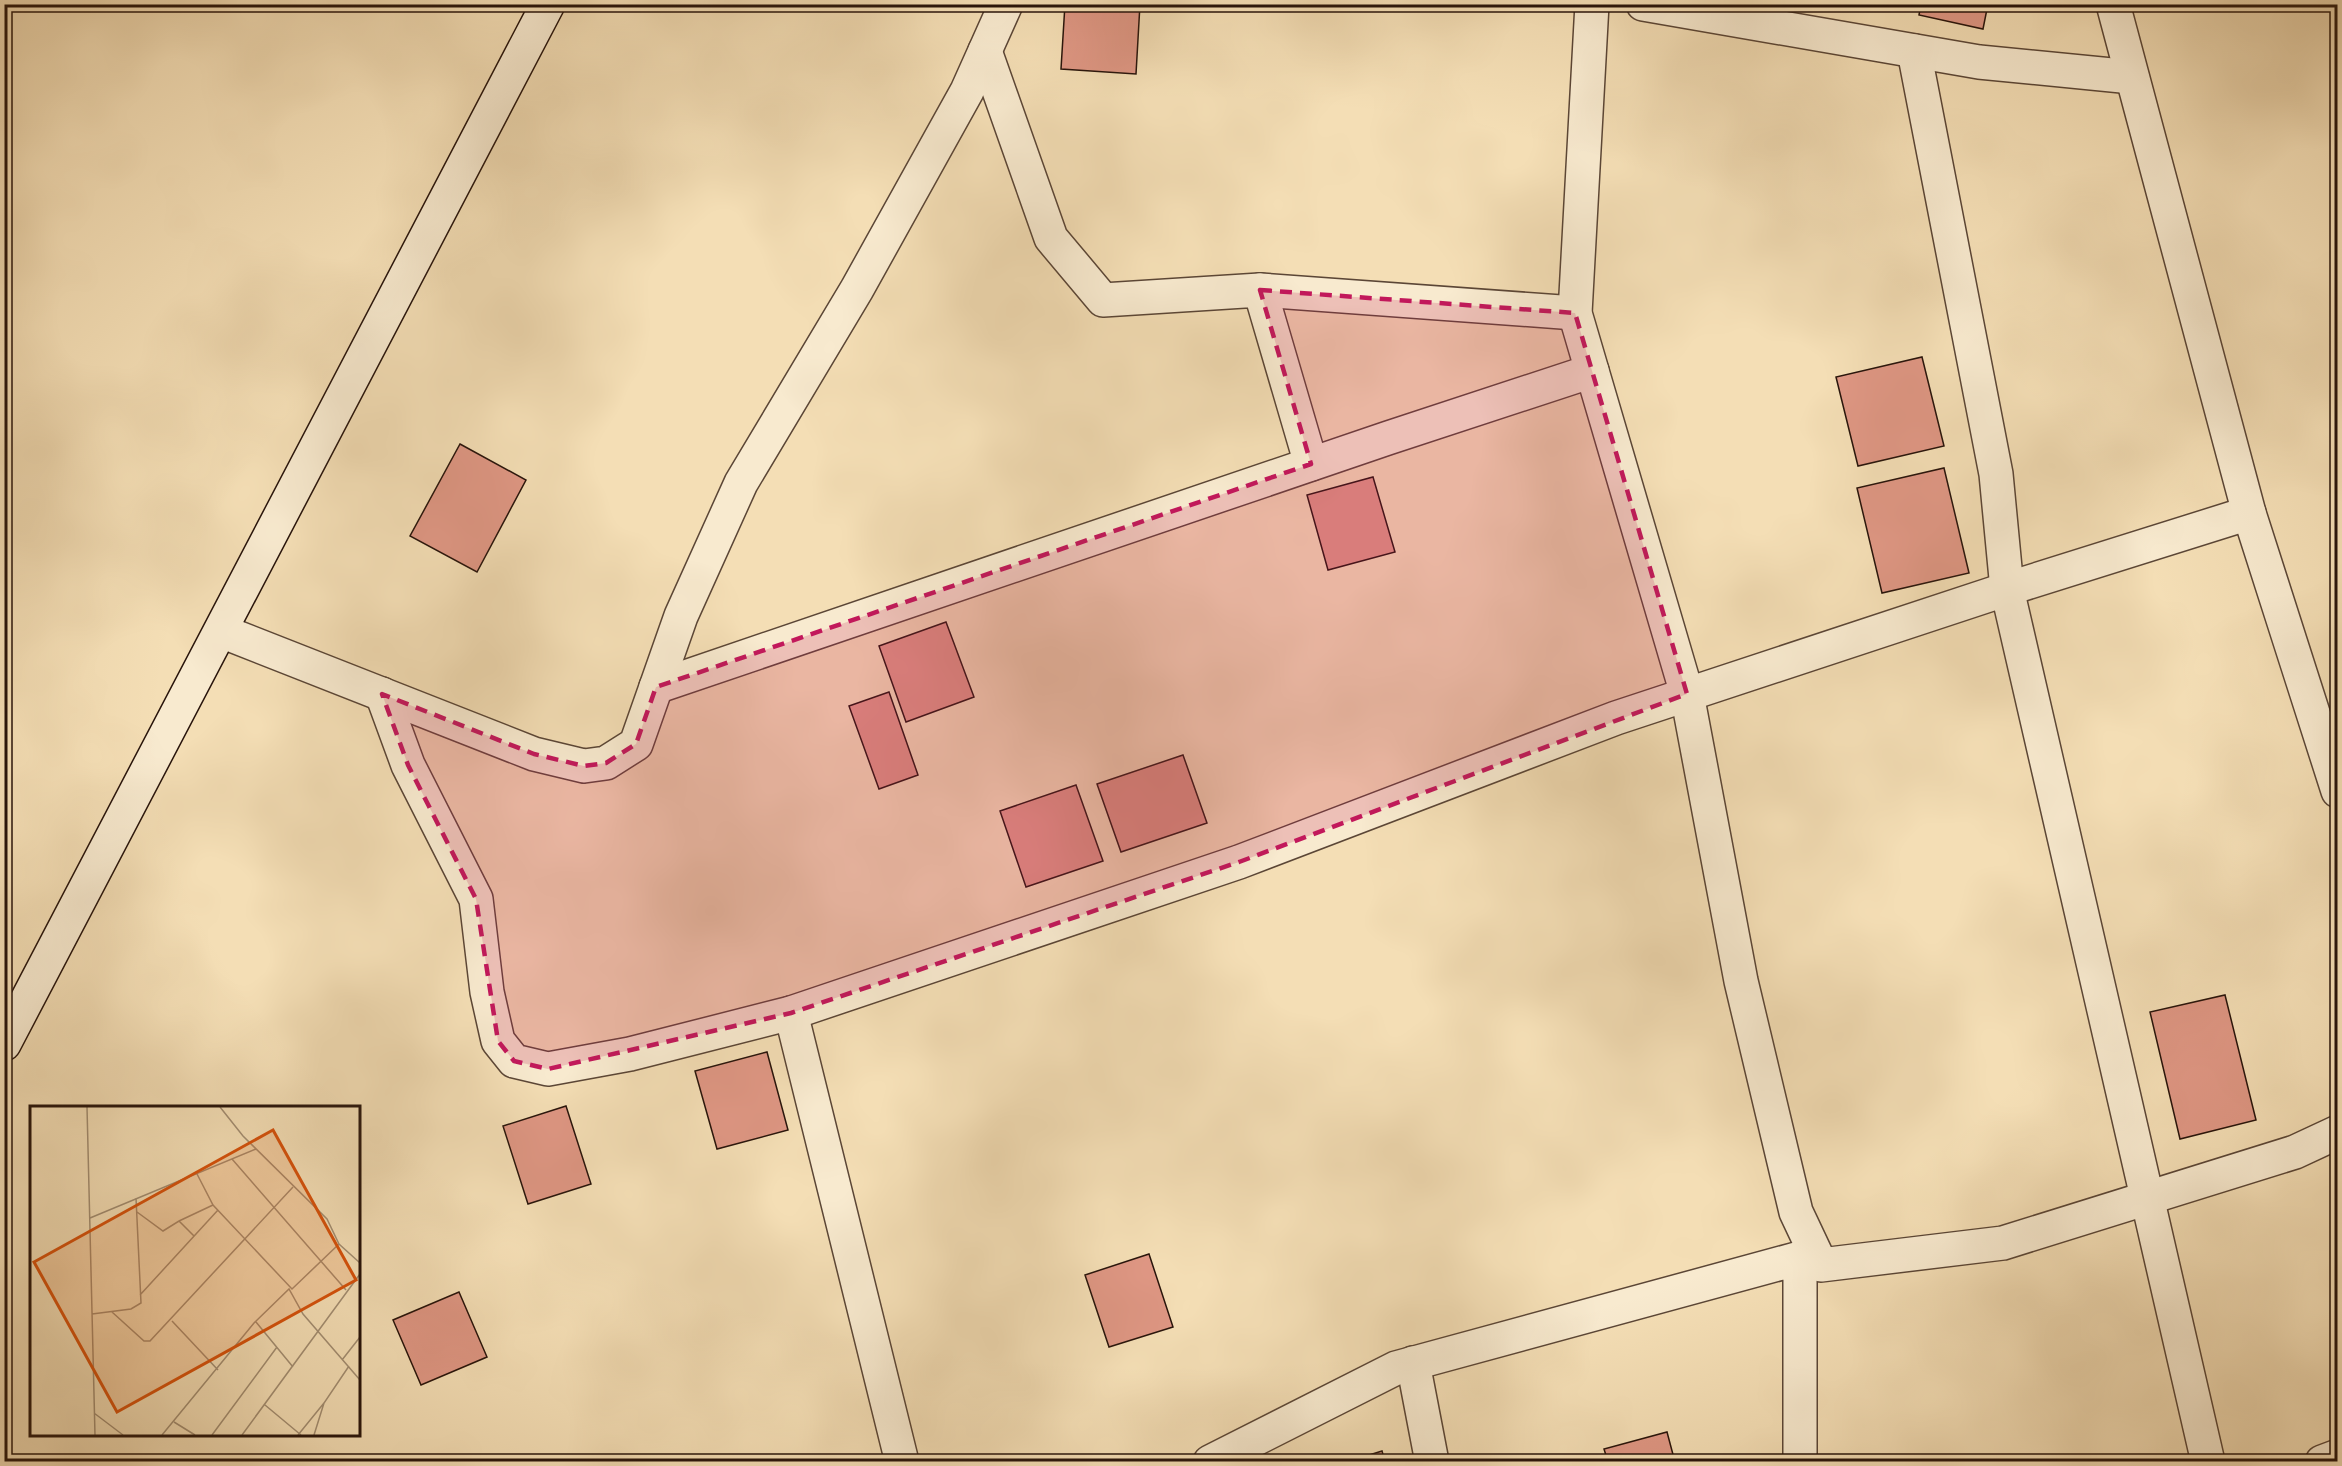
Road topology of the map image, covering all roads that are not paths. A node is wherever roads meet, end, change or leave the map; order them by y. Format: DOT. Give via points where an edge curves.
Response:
graph roads {
  1 [pos="548,4"];
  2 [pos="1006,4"];
  3 [pos="1592,4"];
  4 [pos="1642,4"];
  5 [pos="2113,4"];
  6 [pos="985,51"];
  7 [pos="1914,51"];
  8 [pos="2132,77"];
  9 [pos="1260,290"];
  10 [pos="1575,313"];
  11 [pos="1593,371"];
  12 [pos="1311,464"];
  13 [pos="2248,513"];
  14 [pos="2007,589"];
  15 [pos="220,631"];
  16 [pos="656,687"];
  17 [pos="382,694"];
  18 [pos="1687,694"];
  19 [pos="2337,791"];
  20 [pos="791,1014"];
  21 [pos="4,1044"];
  22 [pos="2337,1132"];
  23 [pos="2147,1198"];
  24 [pos="1413,1363"];
  25 [pos="2337,1456"];
  26 [pos="902,1461"];
  27 [pos="1210,1461"];
  28 [pos="1431,1461"];
  29 [pos="1800,1461"];
  30 [pos="2208,1461"];
  31 [pos="2322,1461"];
  1 -- 15 [label="street"];
  2 -- 6 [label="street"];
  3 -- 10 [label="street"];
  4 -- 7 [label="street"];
  5 -- 8 [label="street"];
  6 -- 9 [label="street" via="1051,238 1103,300"];
  6 -- 16 [label="street" via="862,279 741,483 681,616"];
  7 -- 8 [label="street" via="1979,62"];
  7 -- 14 [label="street" via="1996,474"];
  8 -- 13 [label="street"];
  9 -- 10 [label="street"];
  9 -- 12 [label="street"];
  10 -- 11 [label="street"];
  11 -- 12 [label="street"];
  11 -- 18 [label="street"];
  12 -- 16 [label="street"];
  13 -- 14 [label="street"];
  13 -- 19 [label="street"];
  14 -- 18 [label="street"];
  14 -- 23 [label="street"];
  15 -- 17 [label="street"];
  15 -- 21 [label="street"];
  16 -- 17 [label="street" via="636,744 606,763 584,766 534,754"];
  17 -- 20 [label="street" via="408,765 476,899 487,992 498,1041 514,1061 548,1069 630,1054"];
  18 -- 20 [label="street" via="1239,862"];
  18 -- 23 [label="street" via="1741,981 1796,1212 1821,1265 2003,1243"];
  20 -- 26 [label="street"];
  22 -- 23 [label="street" via="2295,1152"];
  23 -- 30 [label="street"];
  24 -- 27 [label="street"];
  24 -- 28 [label="street"];
  24 -- 29 [label="street" via="1800,1258"];
  25 -- 31 [label="street"];
}
